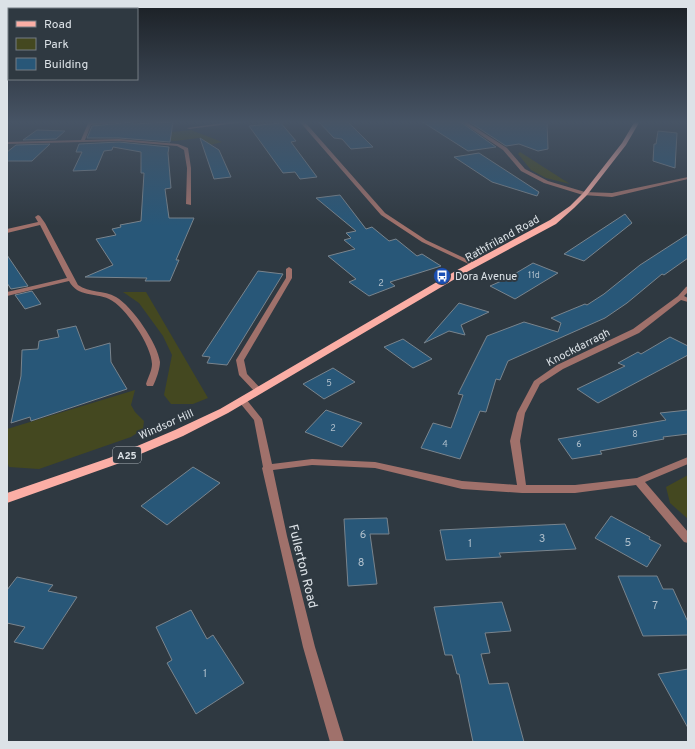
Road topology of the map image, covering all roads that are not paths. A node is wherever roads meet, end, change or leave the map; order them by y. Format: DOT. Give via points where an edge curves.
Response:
graph roads {
  1 [pos="187,156"];
  2 [pos="332,156"];
  3 [pos="511,156"];
  4 [pos="615,156"];
  5 [pos="688,178"];
  6 [pos="585,194"];
  7 [pos="189,204"];
  8 [pos="38,217"];
  9 [pos="42,223"];
  10 [pos="7,231"];
  11 [pos="475,265"];
  12 [pos="289,269"];
  13 [pos="70,279"];
  14 [pos="688,288"];
  15 [pos="7,294"];
  16 [pos="684,298"];
  17 [pos="150,384"];
  18 [pos="259,391"];
  19 [pos="243,400"];
  20 [pos="688,460"];
  21 [pos="267,468"];
  22 [pos="638,481"];
  23 [pos="522,488"];
  24 [pos="7,498"];
  25 [pos="688,539"];
  26 [pos="337,742"];
  1 -- 7 [label="street"];
  2 -- 11 [label="street" via="383,214 424,241"];
  3 -- 6 [label="street" via="523,170 546,182"];
  4 -- 6 [label="main road, Rathfriland Road / A25"];
  5 -- 6 [label="street" via="612,195"];
  6 -- 11 [label="main road, Rathfriland Road / A25" via="553,222"];
  8 -- 9 [label="street"];
  9 -- 10 [label="street"];
  9 -- 13 [label="street"];
  11 -- 18 [label="main road, Rathfriland Road / A25"];
  12 -- 18 [label="street" via="290,278 240,360 243,375"];
  13 -- 15 [label="street"];
  13 -- 17 [label="street" via="81,291 114,298 139,325 152,347 156,363"];
  14 -- 16 [label="street, Knockdarragh"];
  16 -- 23 [label="street, Knockdarragh" via="636,331 560,367 537,384 521,413 515,441"];
  18 -- 19 [label="main road, Rathfriland Road / A25"];
  19 -- 21 [label="street, Fullerton Road" via="258,419"];
  19 -- 24 [label="main road, Windsor Hill / A25" via="179,433 120,458"];
  20 -- 22 [label="street"];
  21 -- 23 [label="street" via="312,462 375,465 462,485"];
  21 -- 26 [label="street, Fullerton Road" via="308,639"];
  22 -- 23 [label="street" via="575,489"];
  22 -- 25 [label="street"];
}
